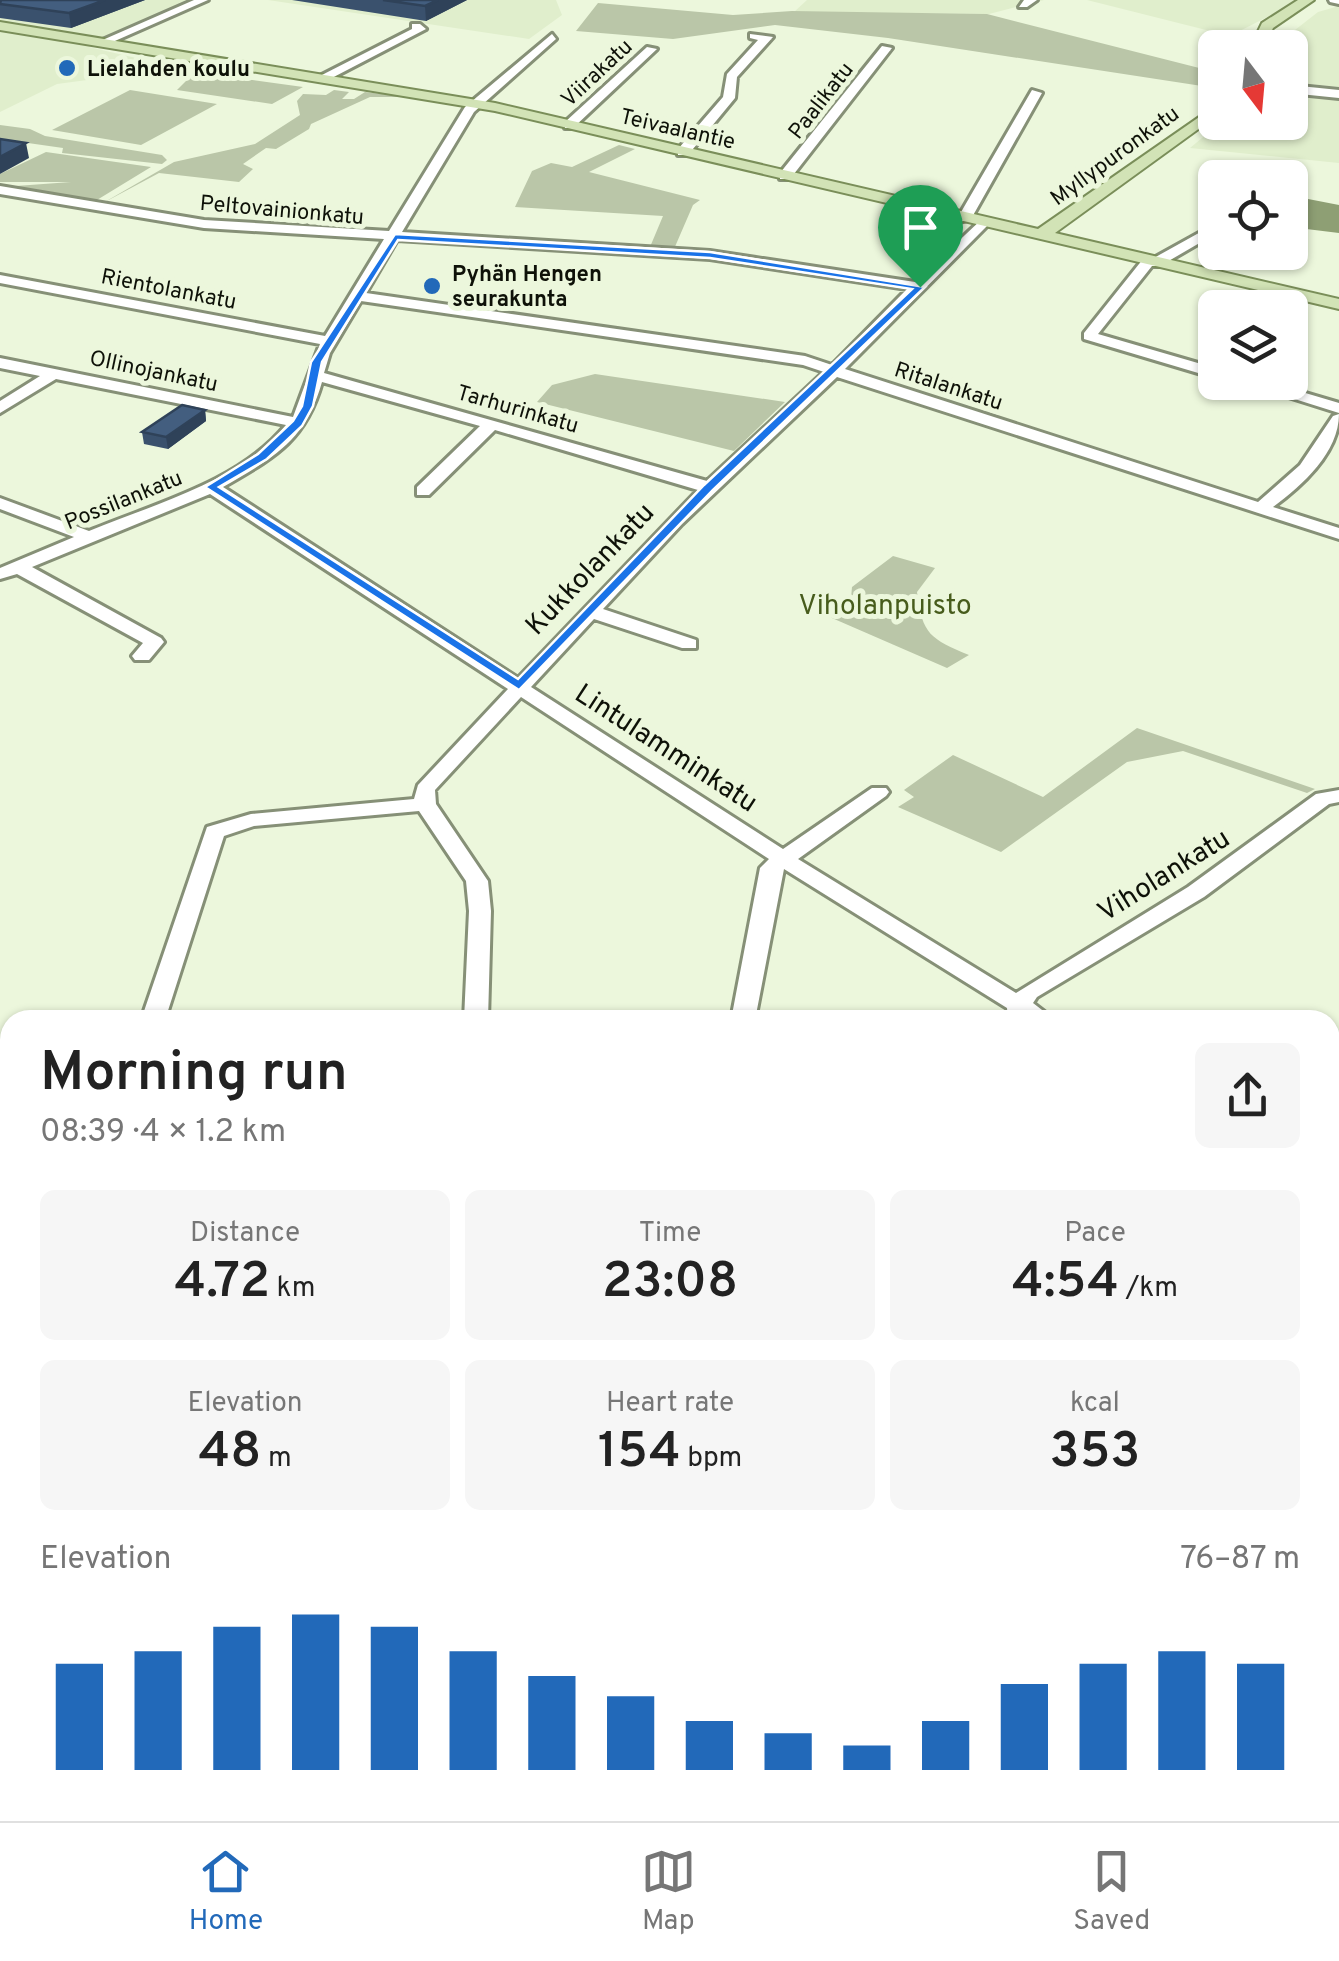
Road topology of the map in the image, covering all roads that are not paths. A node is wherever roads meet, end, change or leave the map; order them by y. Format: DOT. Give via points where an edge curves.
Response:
graph roads {
  1 [pos="203,0"];
  2 [pos="1307,0"];
  3 [pos="0,26"];
  4 [pos="416,26"];
  5 [pos="1266,30"];
  6 [pos="754,36"];
  7 [pos="552,37"];
  8 [pos="104,42"];
  9 [pos="886,48"];
  10 [pos="651,49"];
  11 [pos="322,78"];
  12 [pos="1308,91"];
  13 [pos="1036,93"];
  14 [pos="1339,94"];
  15 [pos="475,104"];
  16 [pos="1198,122"];
  17 [pos="569,125"];
  18 [pos="683,152"];
  19 [pos="785,176"];
  20 [pos="0,190"];
  21 [pos="973,221"];
  22 [pos="1039,236"];
  23 [pos="395,237"];
  24 [pos="1198,237"];
  25 [pos="1152,263"];
  26 [pos="0,279"];
  27 [pos="920,287"];
  28 [pos="358,296"];
  29 [pos="1339,304"];
  30 [pos="330,341"];
  31 [pos="0,363"];
  32 [pos="1198,368"];
  33 [pos="833,372"];
  34 [pos="55,373"];
  35 [pos="314,377"];
  36 [pos="1308,399"];
  37 [pos="0,408"];
  38 [pos="1339,408"];
  39 [pos="1339,419"];
  40 [pos="298,423"];
  41 [pos="492,424"];
  42 [pos="211,487"];
  43 [pos="708,488"];
  44 [pos="424,491"];
  45 [pos="0,503"];
  46 [pos="1261,508"];
  47 [pos="1339,534"];
  48 [pos="89,537"];
  49 [pos="9,570"];
  50 [pos="589,611"];
  51 [pos="690,644"];
  52 [pos="142,656"];
  53 [pos="519,686"];
  54 [pos="879,792"];
  55 [pos="1339,796"];
  56 [pos="425,804"];
  57 [pos="782,858"];
  58 [pos="156,1010"];
  59 [pos="477,1010"];
  60 [pos="745,1010"];
  61 [pos="1013,1010"];
  62 [pos="1020,1010"];
  1 -- 8 [label="street"];
  2 -- 5 [label="main road"];
  3 -- 8 [label="main road, Teivaalantie"];
  4 -- 11 [label="street" via="421,28"];
  6 -- 18 [label="street" via="766,37 731,76 729,98"];
  7 -- 15 [label="street, Possilankatu"];
  8 -- 11 [label="main road, Teivaalantie"];
  9 -- 19 [label="street, Paalikatu"];
  10 -- 17 [label="street, Viirakatu"];
  11 -- 15 [label="main road, Teivaalantie"];
  12 -- 14 [label="street"];
  13 -- 21 [label="street, Kukkolankatu"];
  15 -- 17 [label="main road, Teivaalantie"];
  15 -- 23 [label="street, Possilankatu"];
  16 -- 22 [label="main road, Myllypuronkatu"];
  17 -- 18 [label="main road, Teivaalantie"];
  18 -- 19 [label="main road, Teivaalantie"];
  19 -- 21 [label="main road, Teivaalantie"];
  20 -- 23 [label="street, Peltovainionkatu" via="204,224"];
  21 -- 22 [label="main road, Teivaalantie"];
  21 -- 27 [label="street, Kukkolankatu"];
  22 -- 25 [label="main road, Teivaalantie"];
  23 -- 27 [label="street, Peltovainionkatu" via="710,255"];
  23 -- 28 [label="street, Possilankatu"];
  24 -- 25 [label="street"];
  25 -- 29 [label="main road, Teivaalantie"];
  25 -- 32 [label="street" via="1089,336"];
  26 -- 30 [label="street, Rientolankatu"];
  27 -- 33 [label="street, Kukkolankatu"];
  28 -- 30 [label="street, Possilankatu"];
  28 -- 33 [label="street, Ritalankatu" via="805,361"];
  30 -- 35 [label="street, Possilankatu"];
  31 -- 34 [label="street, Ollinojankatu"];
  33 -- 43 [label="street, Kukkolankatu"];
  33 -- 46 [label="street, Ritalankatu"];
  34 -- 37 [label="street"];
  34 -- 40 [label="street, Ollinojankatu"];
  35 -- 40 [label="street, Possilankatu"];
  35 -- 41 [label="street, Tarhurinkatu"];
  36 -- 38 [label="street"];
  39 -- 46 [label="street" via="1318,458"];
  40 -- 42 [label="street, Possilankatu" via="262,457"];
  41 -- 43 [label="street, Tarhurinkatu"];
  41 -- 44 [label="street"];
  42 -- 48 [label="street, Possilankatu"];
  42 -- 53 [label="street, Lintulamminkatu"];
  43 -- 50 [label="street, Kukkolankatu"];
  45 -- 48 [label="street"];
  46 -- 47 [label="street, Ritalankatu"];
  48 -- 49 [label="street, Possilankatu"];
  49 -- 52 [label="street" via="154,642"];
  50 -- 51 [label="street"];
  50 -- 53 [label="street, Kukkolankatu"];
  53 -- 56 [label="street, Kukkolankatu" via="425,789"];
  53 -- 57 [label="street, Lintulamminkatu"];
  54 -- 57 [label="street"];
  55 -- 62 [label="street, Viholankatu" via="1323,798 1212,882 1029,992"];
  56 -- 58 [label="street" via="251,820 214,832"];
  56 -- 59 [label="street" via="477,881"];
  57 -- 60 [label="street" via="768,874"];
  57 -- 61 [label="street, Lintulamminkatu"];
}
